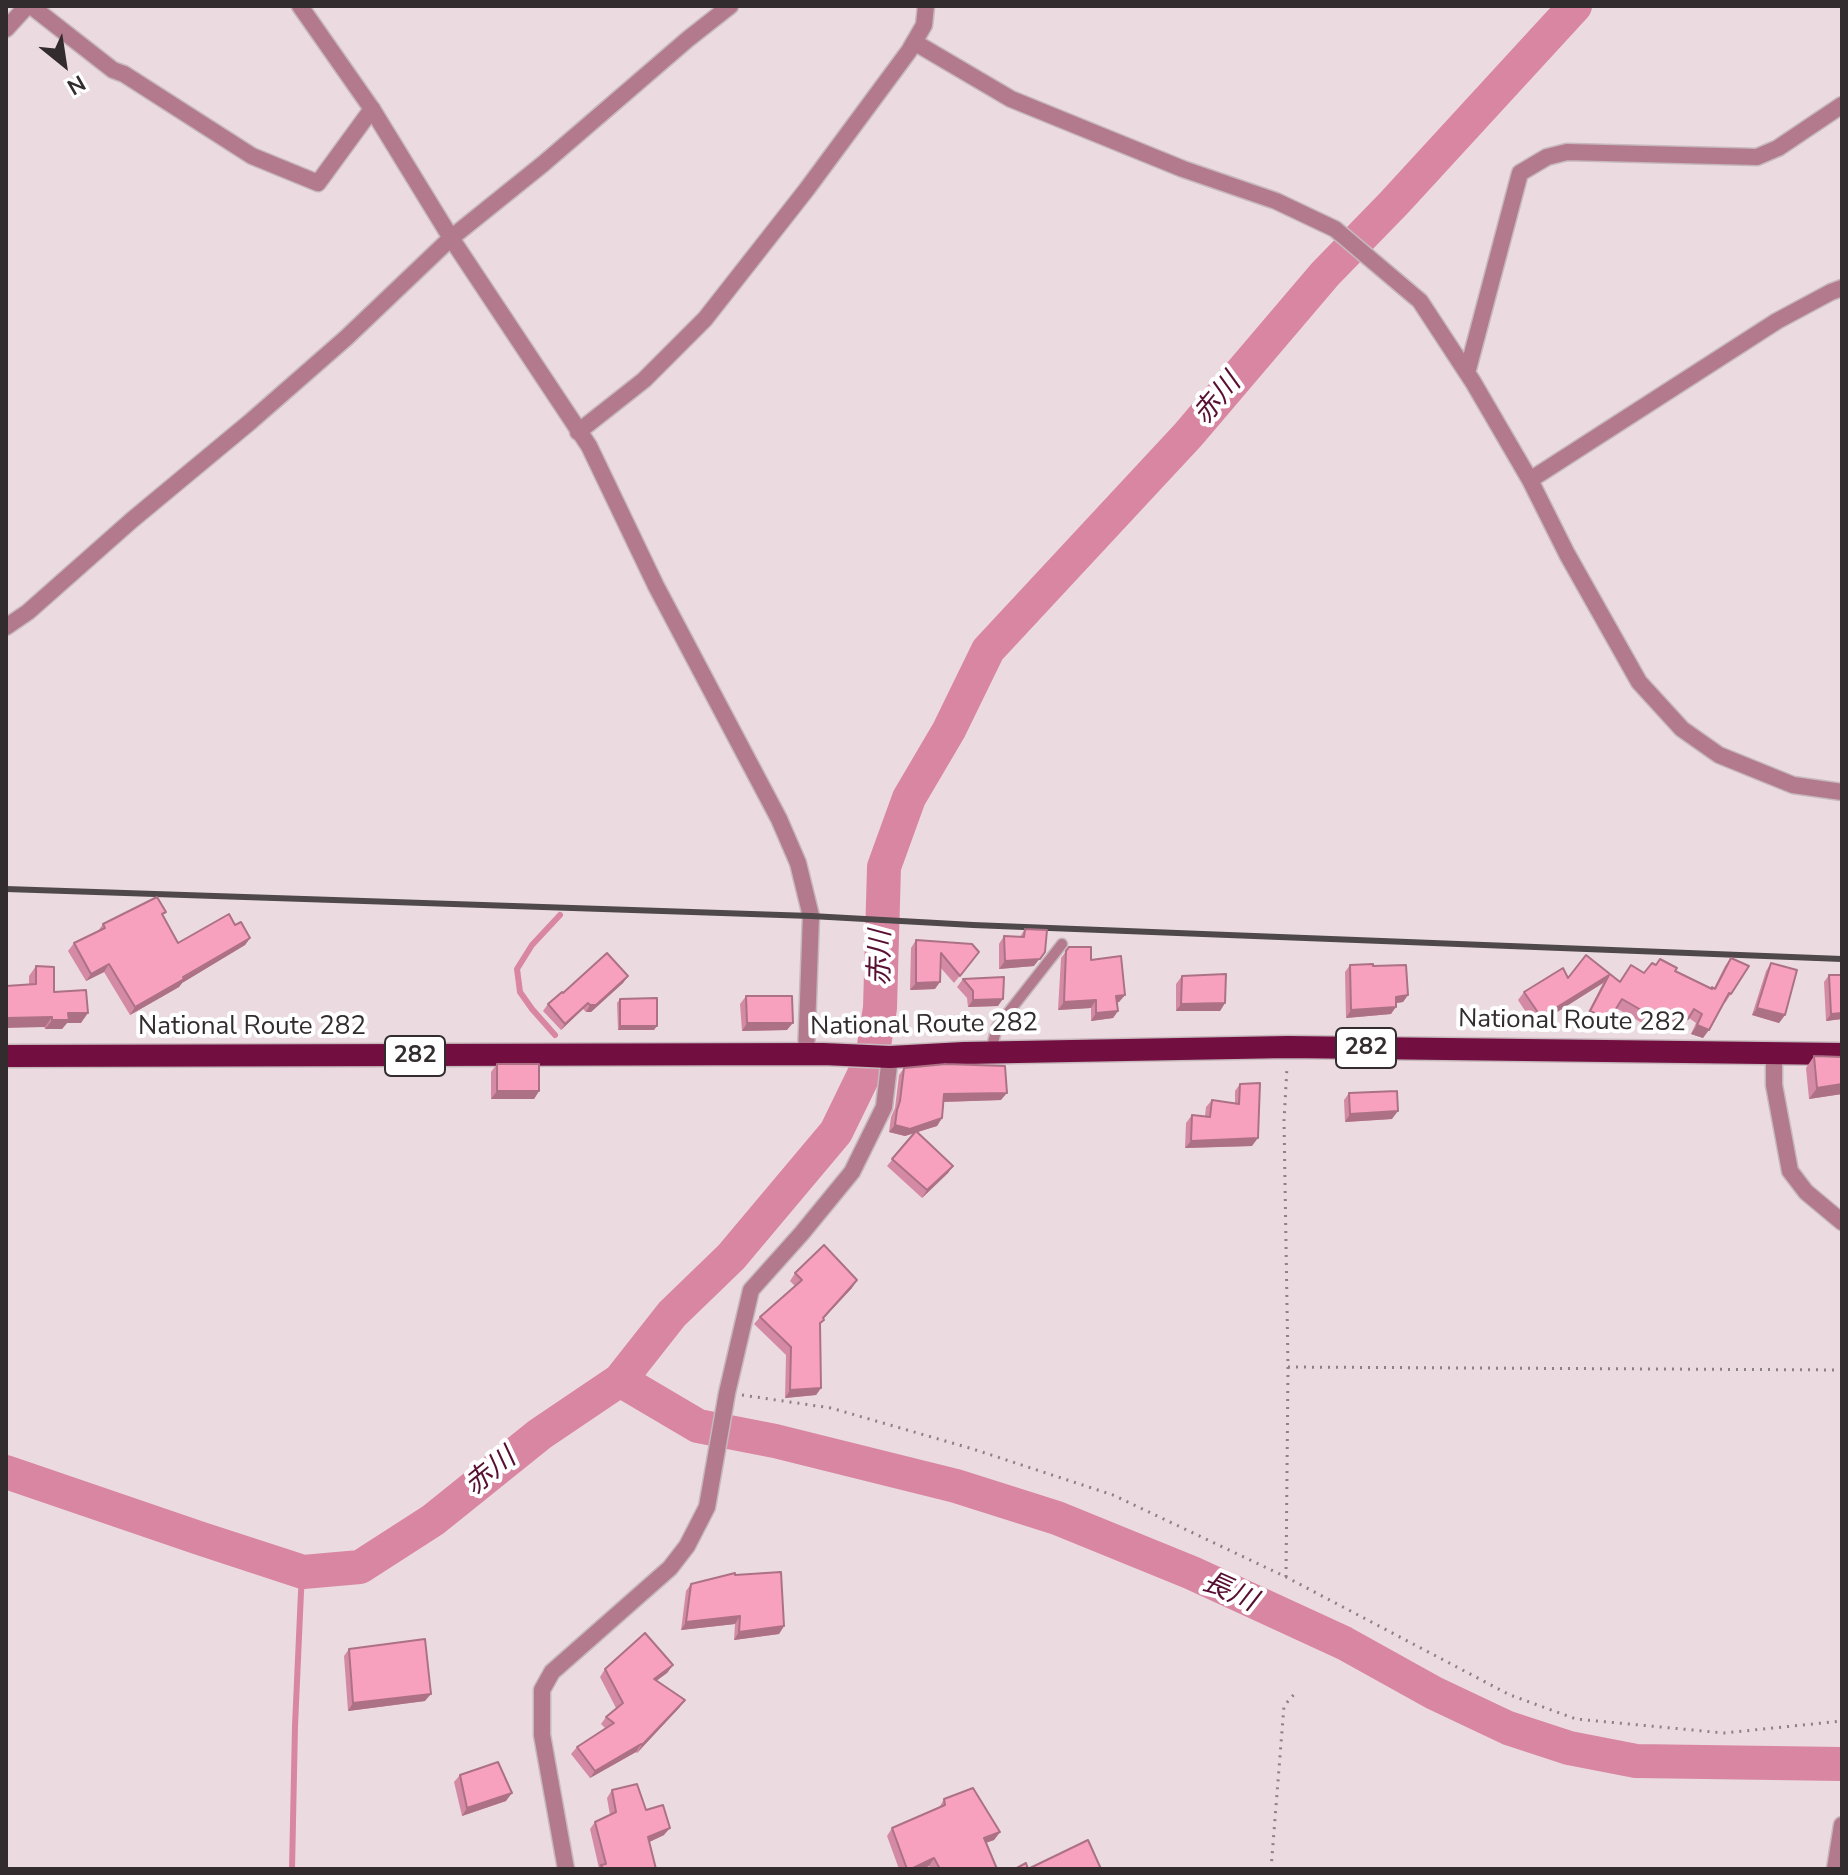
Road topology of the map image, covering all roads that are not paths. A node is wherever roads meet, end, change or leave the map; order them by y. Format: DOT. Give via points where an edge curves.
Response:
graph roads {
  1 [pos="29,6"];
  2 [pos="300,6"];
  3 [pos="730,6"];
  4 [pos="926,6"];
  5 [pos="6,29"];
  6 [pos="914,42"];
  7 [pos="1842,105"];
  8 [pos="372,109"];
  9 [pos="451,238"];
  10 [pos="1842,288"];
  11 [pos="1467,373"];
  12 [pos="578,432"];
  13 [pos="1530,480"];
  14 [pos="6,627"];
  15 [pos="1842,792"];
  16 [pos="1062,944"];
  17 [pos="1774,1052"];
  18 [pos="990,1054"];
  19 [pos="1842,1054"];
  20 [pos="815,1055"];
  21 [pos="6,1056"];
  22 [pos="890,1057"];
  23 [pos="1842,1222"];
  24 [pos="1842,1825"];
  25 [pos="566,1869"];
  26 [pos="1835,1869"];
  1 -- 5 [label="street"];
  1 -- 8 [label="street" via="113,70 252,156 318,183"];
  2 -- 8 [label="street"];
  3 -- 9 [label="street"];
  4 -- 6 [label="street" via="924,25"];
  6 -- 11 [label="street" via="1011,99 1276,201 1335,229 1420,301"];
  6 -- 12 [label="street" via="705,319 644,380"];
  7 -- 11 [label="street" via="1757,157 1567,152 1520,173"];
  8 -- 9 [label="street"];
  9 -- 12 [label="street"];
  9 -- 14 [label="street" via="250,422"];
  10 -- 13 [label="street" via="1777,321"];
  11 -- 13 [label="street"];
  12 -- 20 [label="street" via="798,863 811,916"];
  13 -- 15 [label="street" via="1639,682 1682,729 1719,755 1793,785"];
  16 -- 18 [label="lane" via="997,1027"];
  17 -- 18 [label="highway, National Route 282 / 282" via="1288,1047"];
  17 -- 19 [label="highway, National Route 282 / 282"];
  17 -- 23 [label="street" via="1774,1085 1790,1171"];
  18 -- 22 [label="highway, National Route 282 / 282"];
  20 -- 21 [label="highway, National Route 282 / 282"];
  20 -- 22 [label="highway, National Route 282 / 282"];
  22 -- 25 [label="street" via="884,1107 852,1172 751,1290 707,1507 687,1546 670,1568 552,1672 542,1690 542,1735"];
  24 -- 26 [label="street"];
}
